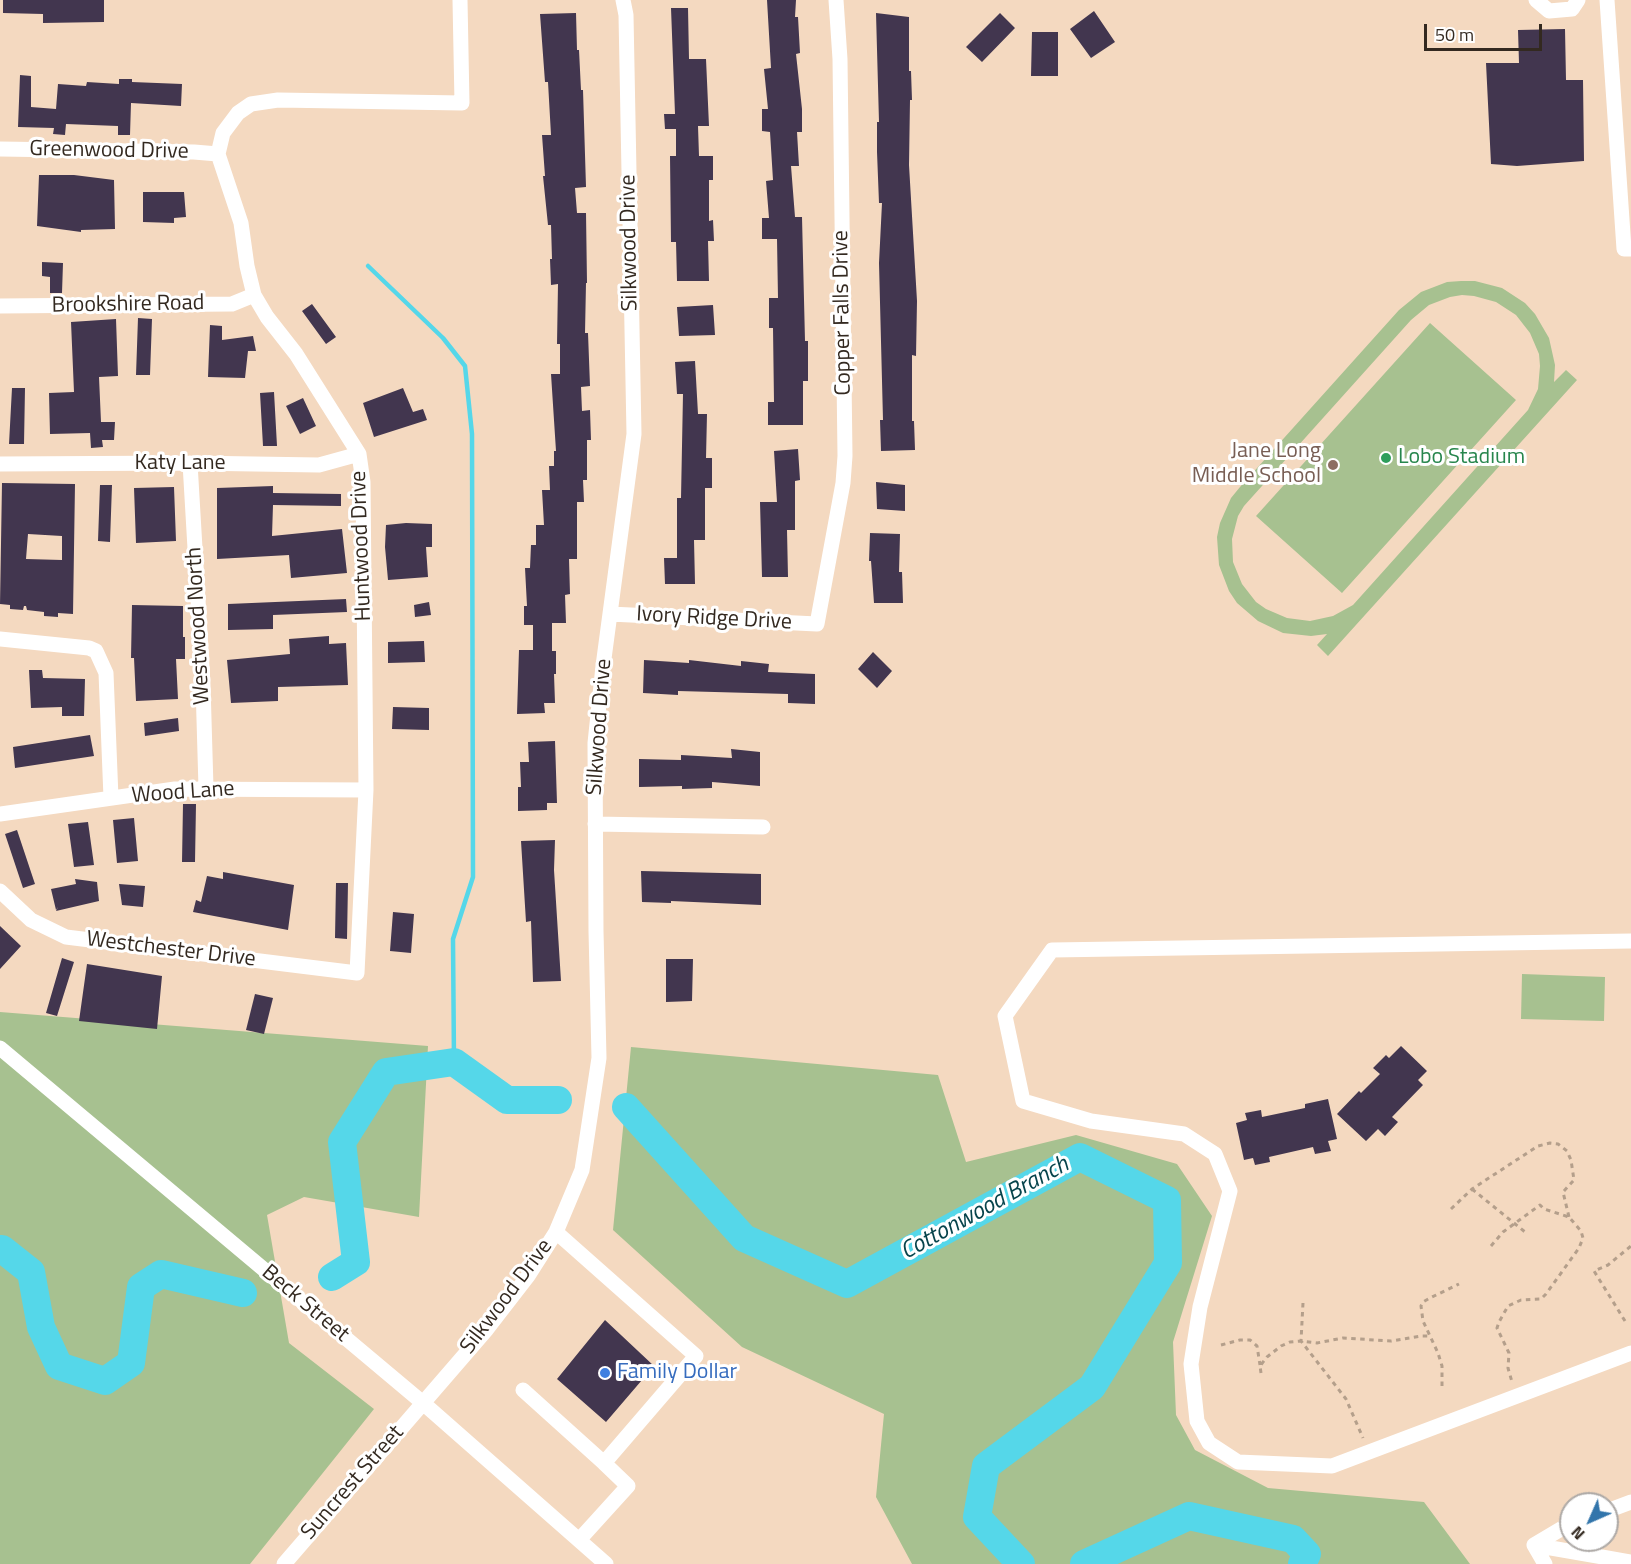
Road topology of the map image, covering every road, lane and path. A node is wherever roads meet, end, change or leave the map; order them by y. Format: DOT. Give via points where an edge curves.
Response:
graph roads {
  1 [pos="460,0"];
  2 [pos="623,0"];
  3 [pos="836,0"];
  4 [pos="1536,0"];
  5 [pos="1578,0"];
  6 [pos="1607,0"];
  7 [pos="0,149"];
  8 [pos="218,154"];
  9 [pos="1631,249"];
  10 [pos="254,295"];
  11 [pos="0,306"];
  12 [pos="359,454"];
  13 [pos="190,463"];
  14 [pos="0,464"];
  15 [pos="610,614"];
  16 [pos="817,624"];
  17 [pos="0,639"];
  18 [pos="206,788"];
  19 [pos="366,790"];
  20 [pos="111,798"];
  21 [pos="0,814"];
  22 [pos="595,824"];
  23 [pos="763,827"];
  24 [pos="0,891"];
  25 [pos="1631,941"];
  26 [pos="357,973"];
  27 [pos="0,1048"];
  28 [pos="1472,1189"];
  29 [pos="1451,1209"];
  30 [pos="1569,1217"];
  31 [pos="1514,1225"];
  32 [pos="556,1232"];
  33 [pos="1524,1232"];
  34 [pos="1491,1246"];
  35 [pos="1631,1246"];
  36 [pos="1459,1284"];
  37 [pos="1303,1303"];
  38 [pos="1625,1321"];
  39 [pos="1431,1336"];
  40 [pos="1301,1341"];
  41 [pos="1221,1346"];
  42 [pos="1631,1353"];
  43 [pos="1260,1366"];
  44 [pos="1262,1373"];
  45 [pos="1442,1386"];
  46 [pos="523,1390"];
  47 [pos="1516,1396"];
  48 [pos="423,1403"];
  49 [pos="1369,1452"];
  50 [pos="604,1463"];
  51 [pos="1559,1530"];
  52 [pos="579,1540"];
  53 [pos="1534,1545"];
  54 [pos="1631,1562"];
  55 [pos="284,1564"];
  56 [pos="606,1564"];
  57 [pos="1545,1564"];
  1 -- 8 [label="street" via="462,103 278,100 251,104 223,134"];
  2 -- 15 [label="street, Silkwood Drive" via="634,434"];
  3 -- 16 [label="street, Copper Falls Drive" via="845,456"];
  4 -- 5 [label="street" via="1549,11 1572,9"];
  6 -- 9 [label="street" via="1624,249"];
  7 -- 8 [label="street, Greenwood Drive"];
  8 -- 10 [label="street, Huntwood Drive" via="241,223"];
  10 -- 11 [label="street, Brookshire Road" via="232,304"];
  10 -- 12 [label="street, Huntwood Drive"];
  12 -- 13 [label="street, Katy Lane" via="319,465"];
  12 -- 19 [label="street, Huntwood Drive" via="363,482"];
  13 -- 14 [label="street, Katy Lane"];
  13 -- 18 [label="street, Westwood North"];
  15 -- 16 [label="street, Ivory Ridge Drive"];
  15 -- 22 [label="street, Silkwood Drive" via="595,743"];
  17 -- 20 [label="street" via="96,651 106,673"];
  18 -- 19 [label="street, Wood Lane"];
  18 -- 20 [label="street, Wood Lane"];
  19 -- 26 [label="street, Huntwood Drive"];
  20 -- 21 [label="street, Wood Lane"];
  22 -- 23 [label="street"];
  22 -- 32 [label="street, Silkwood Drive" via="599,1058 582,1170"];
  24 -- 26 [label="street, Westchester Drive" via="31,920 66,937"];
  25 -- 49 [label="street" via="1052,950 1005,1016 1023,1101 1091,1121 1184,1134 1215,1154 1230,1191 1200,1307 1191,1364 1197,1421 1209,1443 1238,1462 1332,1466"];
  27 -- 48 [label="street, Beck Street"];
  28 -- 29 [label="path"];
  28 -- 30 [label="path" via="1538,1146 1558,1144 1567,1151 1574,1171 1574,1180 1563,1192"];
  28 -- 31 [label="path"];
  30 -- 31 [label="path" via="1540,1205"];
  30 -- 47 [label="path" via="1581,1231 1579,1248 1541,1299 1521,1300 1508,1306 1497,1328 1509,1353"];
  31 -- 33 [label="path"];
  31 -- 34 [label="path"];
  32 -- 48 [label="street, Silkwood Drive" via="528,1276"];
  32 -- 50 [label="street" via="696,1356"];
  35 -- 38 [label="path" via="1594,1271"];
  36 -- 39 [label="path" via="1423,1302 1421,1316"];
  37 -- 40 [label="path"];
  39 -- 40 [label="path" via="1391,1341"];
  39 -- 45 [label="path" via="1442,1366"];
  40 -- 43 [label="path" via="1281,1346"];
  40 -- 49 [label="path" via="1346,1399"];
  41 -- 43 [label="path" via="1250,1340 1257,1346"];
  42 -- 47 [label="street"];
  43 -- 44 [label="path"];
  46 -- 50 [label="street"];
  47 -- 49 [label="street"];
  48 -- 52 [label="street, Beck Street"];
  48 -- 55 [label="street, Suncrest Street"];
  50 -- 52 [label="street" via="628,1486"];
  51 -- 53 [label="street"];
  52 -- 56 [label="street, Beck Street"];
  53 -- 54 [label="street"];
  53 -- 57 [label="street"];
}
